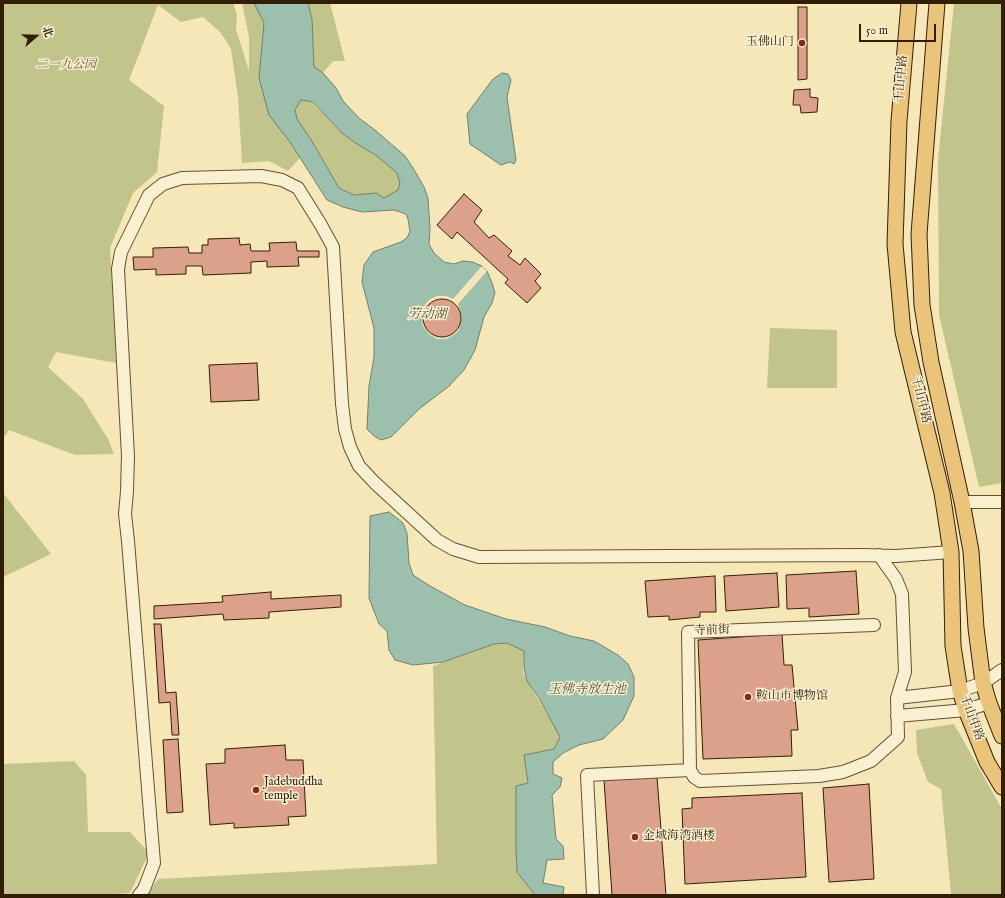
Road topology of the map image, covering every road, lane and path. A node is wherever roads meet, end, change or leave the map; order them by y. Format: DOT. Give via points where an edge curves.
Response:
graph roads {
  1 [pos="909,3"];
  2 [pos="938,3"];
  3 [pos="1002,493"];
  4 [pos="962,502"];
  5 [pos="984,502"];
  6 [pos="1002,502"];
  7 [pos="951,552"];
  8 [pos="879,555"];
  9 [pos="874,625"];
  10 [pos="1002,670"];
  11 [pos="983,683"];
  12 [pos="960,691"];
  13 [pos="897,698"];
  14 [pos="989,703"];
  15 [pos="966,710"];
  16 [pos="898,716"];
  17 [pos="1002,736"];
  18 [pos="690,770"];
  19 [pos="1002,787"];
  20 [pos="139,895"];
  21 [pos="593,895"];
  1 -- 7 [label="main road, 千山中路" via="899,121 895,244 903,332 942,493"];
  2 -- 4 [label="main road, 千山中路" via="919,234 922,305 931,362"];
  3 -- 5 [label="street"];
  4 -- 5 [label="street"];
  4 -- 11 [label="main road, 千山中路" via="971,551"];
  5 -- 6 [label="street"];
  7 -- 8 [label="street"];
  7 -- 12 [label="main road, 千山中路" via="953,646"];
  8 -- 13 [label="street" via="896,579 902,594 905,672"];
  8 -- 20 [label="street" via="479,557 453,550 437,540 375,483 359,466 350,447 342,404 333,247 298,188 282,180 261,176 182,178 163,184 149,194 120,252 118,270 128,456 125,514 154,863"];
  9 -- 18 [label="street, 寺前街" via="688,632"];
  10 -- 11 [label="street"];
  11 -- 12 [label="street"];
  11 -- 14 [label="main road, 千山中路"];
  12 -- 13 [label="street"];
  12 -- 15 [label="main road, 千山中路"];
  13 -- 16 [label="street"];
  14 -- 15 [label="street"];
  14 -- 17 [label="main road, 千山中路"];
  15 -- 16 [label="street"];
  15 -- 19 [label="main road, 千山中路" via="987,762"];
  16 -- 18 [label="street" via="898,737 871,761 843,772 819,776 700,781"];
  18 -- 21 [label="street" via="587,775"];
}
